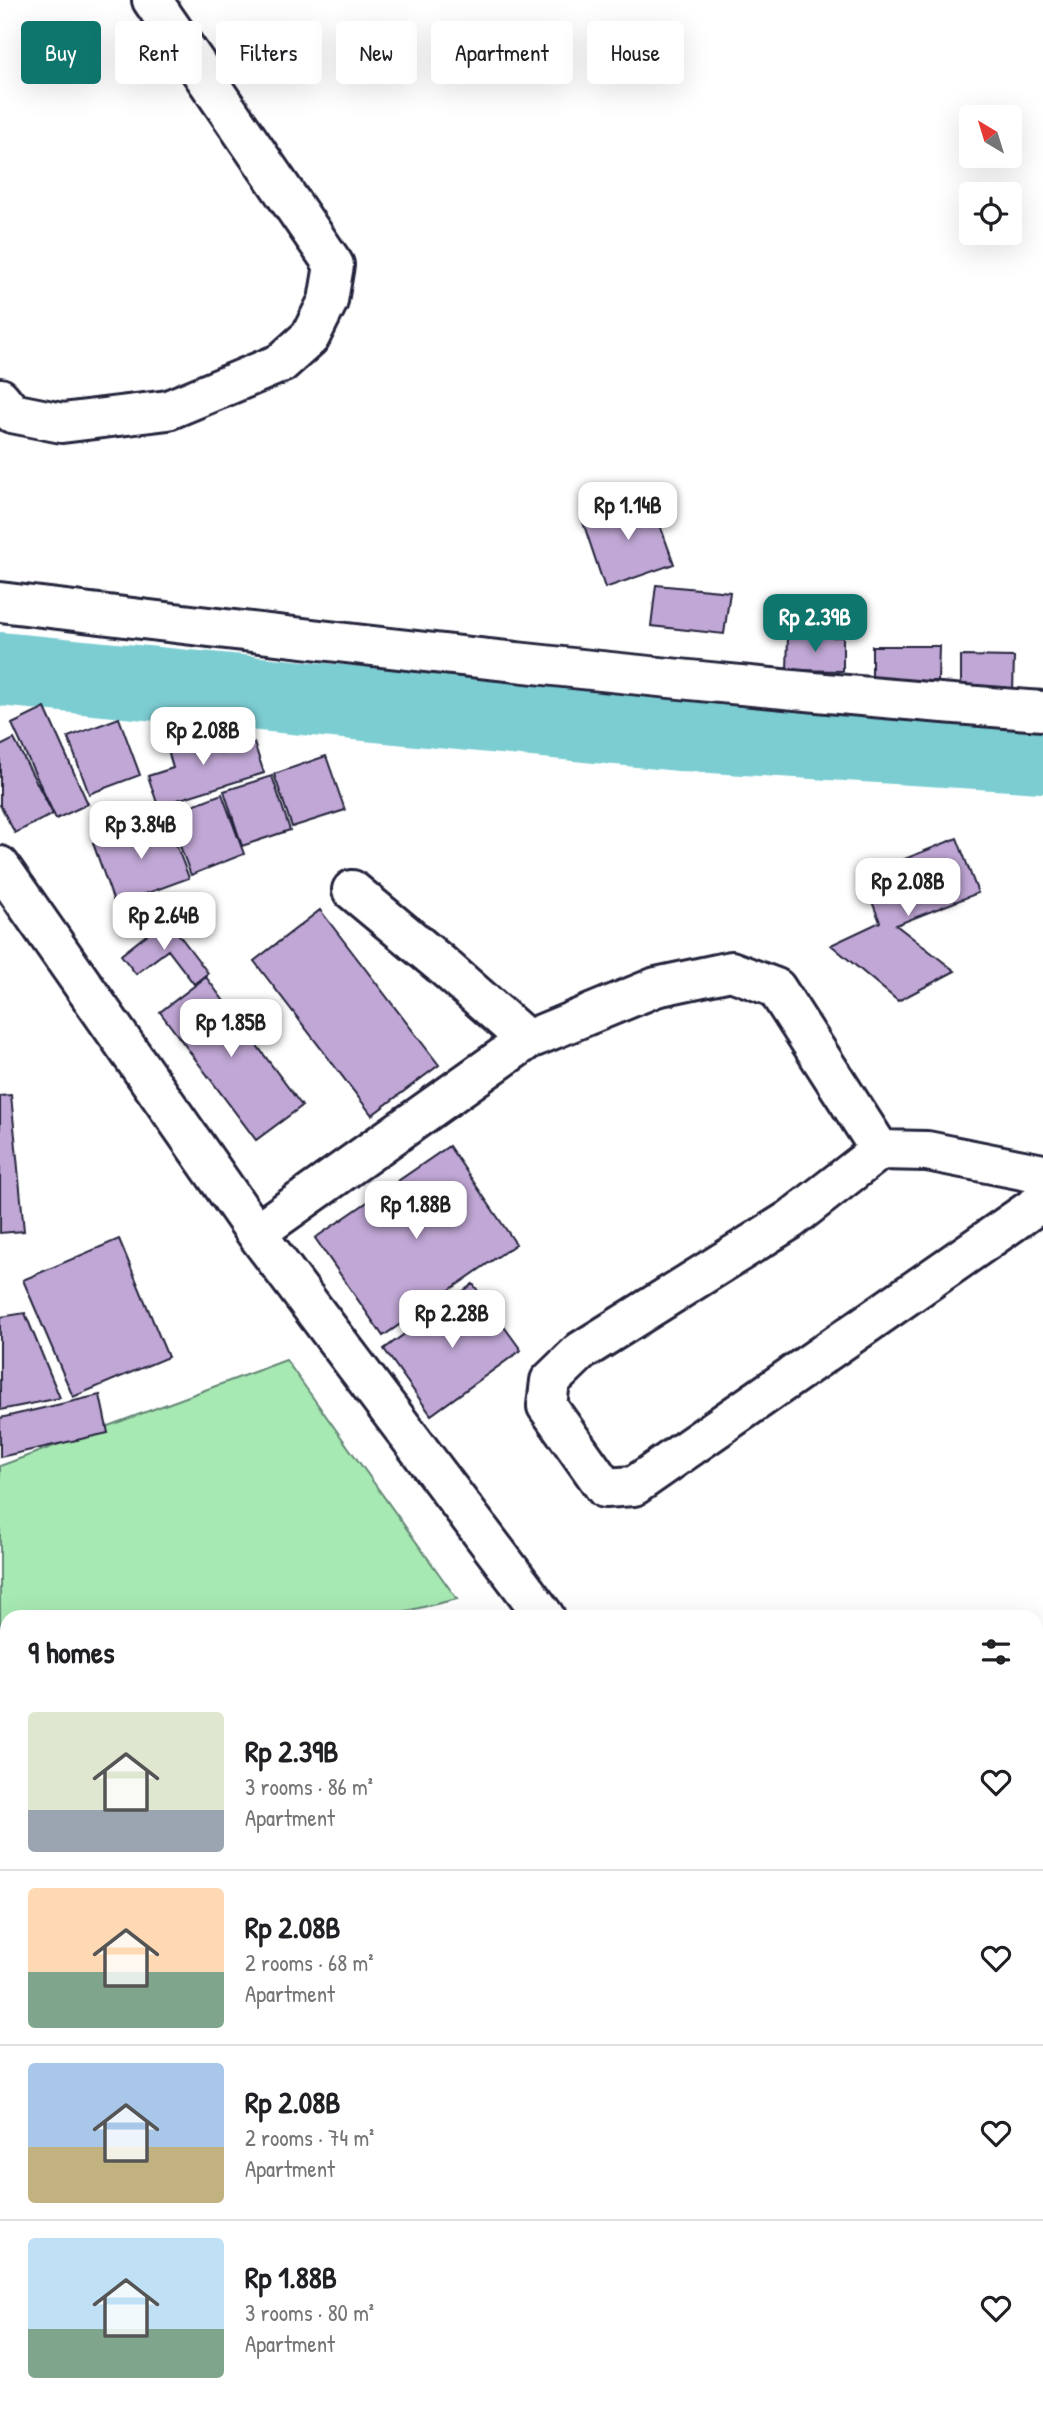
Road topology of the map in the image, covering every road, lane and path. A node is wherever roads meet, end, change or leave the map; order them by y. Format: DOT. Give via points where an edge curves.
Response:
graph roads {
  1 [pos="152,0"];
  2 [pos="0,398"];
  3 [pos="0,602"];
  4 [pos="1043,711"];
  5 [pos="0,866"];
  6 [pos="352,890"];
  7 [pos="527,1040"];
  8 [pos="880,1150"];
  9 [pos="1043,1174"];
  10 [pos="1043,1201"];
  11 [pos="257,1233"];
  12 [pos="540,1610"];
  1 -- 2 [label="main road" via="334,265 328,301 310,337 281,363 168,410 62,423 12,413"];
  3 -- 4 [label="main road" via="357,645"];
  5 -- 11 [label="main road"];
  6 -- 7 [label="main road"];
  7 -- 8 [label="main road" via="656,987 730,971 776,988"];
  7 -- 11 [label="main road"];
  8 -- 9 [label="main road" via="926,1151"];
  8 -- 10 [label="main road" via="790,1220 581,1352 550,1381 547,1406 605,1488 634,1486"];
  11 -- 12 [label="main road"];
}
